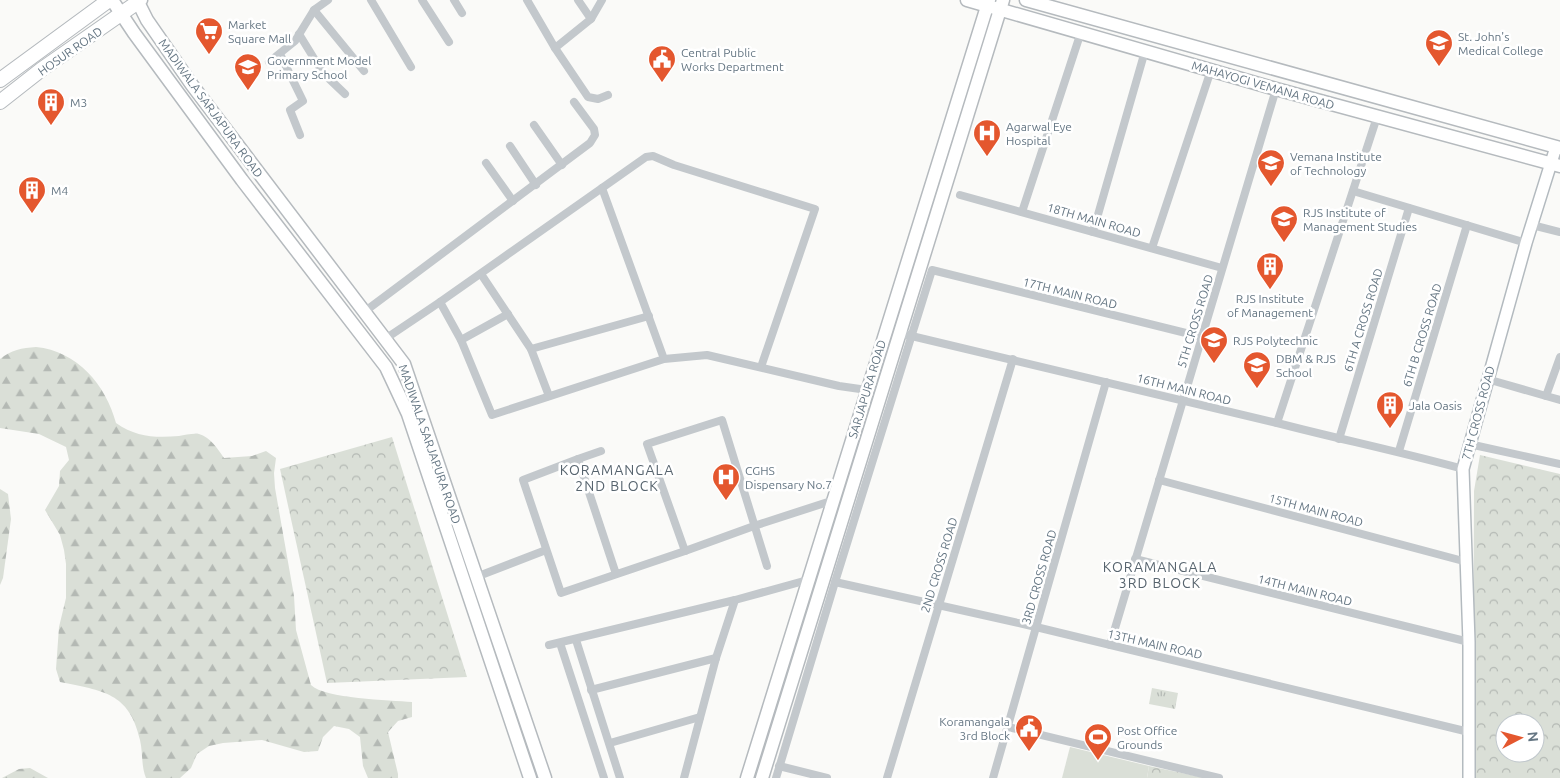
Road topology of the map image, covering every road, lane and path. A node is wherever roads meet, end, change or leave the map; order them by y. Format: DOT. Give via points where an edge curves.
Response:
graph roads {
  1 [pos="110,0"];
  2 [pos="328,0"];
  3 [pos="370,0"];
  4 [pos="422,0"];
  5 [pos="454,0"];
  6 [pos="526,0"];
  7 [pos="578,0"];
  8 [pos="602,0"];
  9 [pos="967,0"];
  10 [pos="1026,0"];
  11 [pos="138,1"];
  12 [pos="988,3"];
  13 [pos="1002,5"];
  14 [pos="314,10"];
  15 [pos="462,13"];
  16 [pos="122,14"];
  17 [pos="591,19"];
  18 [pos="1081,32"];
  19 [pos="299,34"];
  20 [pos="449,42"];
  21 [pos="555,48"];
  22 [pos="1145,52"];
  23 [pos="280,54"];
  24 [pos="269,62"];
  25 [pos="411,67"];
  26 [pos="1211,70"];
  27 [pos="364,72"];
  28 [pos="0,80"];
  29 [pos="1276,90"];
  30 [pos="345,94"];
  31 [pos="608,95"];
  32 [pos="0,102"];
  33 [pos="574,102"];
  34 [pos="1377,117"];
  35 [pos="534,125"];
  36 [pos="300,135"];
  37 [pos="510,146"];
  38 [pos="1558,147"];
  39 [pos="486,163"];
  40 [pos="562,165"];
  41 [pos="1556,165"];
  42 [pos="536,184"];
  43 [pos="602,188"];
  44 [pos="944,190"];
  45 [pos="1353,191"];
  46 [pos="513,201"];
  47 [pos="1409,208"];
  48 [pos="1022,212"];
  49 [pos="1467,225"];
  50 [pos="1532,225"];
  51 [pos="1093,232"];
  52 [pos="1560,232"];
  53 [pos="1526,243"];
  54 [pos="1152,248"];
  55 [pos="1222,268"];
  56 [pos="932,270"];
  57 [pos="481,274"];
  58 [pos="440,302"];
  59 [pos="364,312"];
  60 [pos="508,314"];
  61 [pos="649,316"];
  62 [pos="900,333"];
  63 [pos="913,336"];
  64 [pos="1202,337"];
  65 [pos="385,339"];
  66 [pos="461,340"];
  67 [pos="531,349"];
  68 [pos="1560,357"];
  69 [pos="664,358"];
  70 [pos="1013,359"];
  71 [pos="761,367"];
  72 [pos="1487,379"];
  73 [pos="1106,382"];
  74 [pos="867,390"];
  75 [pos="549,396"];
  76 [pos="1546,396"];
  77 [pos="1183,400"];
  78 [pos="1560,400"];
  79 [pos="1277,423"];
  80 [pos="1339,439"];
  81 [pos="1469,444"];
  82 [pos="601,451"];
  83 [pos="1399,451"];
  84 [pos="578,459"];
  85 [pos="1560,464"];
  86 [pos="1463,469"];
  87 [pos="1159,480"];
  88 [pos="449,497"];
  89 [pos="834,500"];
  90 [pos="437,504"];
  91 [pos="754,526"];
  92 [pos="546,550"];
  93 [pos="685,551"];
  94 [pos="1135,559"];
  95 [pos="1467,562"];
  96 [pos="767,566"];
  97 [pos="616,574"];
  98 [pos="476,577"];
  99 [pos="808,578"];
  100 [pos="828,582"];
  101 [pos="735,600"];
  102 [pos="939,605"];
  103 [pos="1036,627"];
  104 [pos="576,640"];
  105 [pos="1469,642"];
  106 [pos="560,643"];
  107 [pos="549,645"];
  108 [pos="1110,645"];
  109 [pos="716,658"];
  110 [pos="591,690"];
  111 [pos="700,717"];
  112 [pos="1008,727"];
  113 [pos="1469,732"];
  114 [pos="610,743"];
  115 [pos="779,766"];
  116 [pos="530,778"];
  117 [pos="545,778"];
  118 [pos="604,778"];
  119 [pos="620,778"];
  120 [pos="684,778"];
  121 [pos="747,778"];
  122 [pos="762,778"];
  123 [pos="776,778"];
  124 [pos="827,778"];
  125 [pos="887,778"];
  126 [pos="993,778"];
  127 [pos="1219,778"];
  128 [pos="1469,778"];
  1 -- 16 [label="main road, MADIWALA SARJAPURA ROAD"];
  1 -- 28 [label="highway, HOSUR ROAD"];
  2 -- 14 [label="street"];
  3 -- 25 [label="street"];
  4 -- 20 [label="street"];
  5 -- 15 [label="street"];
  6 -- 21 [label="street"];
  7 -- 17 [label="street"];
  8 -- 17 [label="street"];
  9 -- 12 [label="main road, MAHAYOGI VEMANA ROAD"];
  10 -- 38 [label="main road, MAHAYOGI VEMANA ROAD"];
  11 -- 16 [label="highway, HOSUR ROAD"];
  11 -- 59 [label="main road, MADIWALA SARJAPURA ROAD" via="147,20 192,85"];
  12 -- 13 [label="main road, MAHAYOGI VEMANA ROAD"];
  12 -- 74 [label="main road, SARJAPURA ROAD"];
  13 -- 18 [label="main road, MAHAYOGI VEMANA ROAD"];
  13 -- 44 [label="main road, SARJAPURA ROAD"];
  14 -- 19 [label="street"];
  14 -- 27 [label="street"];
  16 -- 32 [label="highway, HOSUR ROAD"];
  16 -- 90 [label="main road, MADIWALA SARJAPURA ROAD" via="242,180 386,367 408,414"];
  17 -- 21 [label="street"];
  18 -- 22 [label="main road, MAHAYOGI VEMANA ROAD"];
  18 -- 48 [label="street"];
  19 -- 23 [label="street"];
  19 -- 30 [label="street" via="323,73"];
  21 -- 31 [label="street" via="588,97 598,99"];
  22 -- 26 [label="main road, MAHAYOGI VEMANA ROAD"];
  22 -- 51 [label="street"];
  23 -- 24 [label="street"];
  23 -- 36 [label="street" via="303,101 290,110"];
  26 -- 29 [label="main road, MAHAYOGI VEMANA ROAD"];
  26 -- 54 [label="street"];
  29 -- 34 [label="main road, MAHAYOGI VEMANA ROAD"];
  29 -- 55 [label="street, 5TH CROSS ROAD"];
  33 -- 40 [label="street" via="595,135 584,149"];
  34 -- 41 [label="main road, MAHAYOGI VEMANA ROAD"];
  34 -- 45 [label="street"];
  35 -- 40 [label="street"];
  37 -- 42 [label="street"];
  38 -- 41 [label="street, 7TH CROSS ROAD"];
  39 -- 46 [label="street"];
  40 -- 42 [label="street"];
  41 -- 50 [label="street, 7TH CROSS ROAD"];
  42 -- 46 [label="street"];
  43 -- 57 [label="street"];
  43 -- 61 [label="street"];
  43 -- 71 [label="street" via="646,157 653,156 815,209"];
  44 -- 48 [label="street, 18TH MAIN ROAD"];
  44 -- 62 [label="main road, SARJAPURA ROAD"];
  45 -- 47 [label="street"];
  45 -- 79 [label="street"];
  46 -- 59 [label="street"];
  47 -- 49 [label="street"];
  47 -- 80 [label="street, 6TH A CROSS ROAD"];
  48 -- 51 [label="street, 18TH MAIN ROAD"];
  49 -- 53 [label="street"];
  49 -- 83 [label="street, 6TH B CROSS ROAD"];
  50 -- 52 [label="street"];
  50 -- 53 [label="street, 7TH CROSS ROAD"];
  51 -- 54 [label="street, 18TH MAIN ROAD"];
  53 -- 72 [label="street, 7TH CROSS ROAD"];
  54 -- 55 [label="street, 18TH MAIN ROAD"];
  55 -- 64 [label="street, 5TH CROSS ROAD"];
  56 -- 63 [label="street, SARJAPURA ROAD"];
  56 -- 64 [label="street, 17TH MAIN ROAD"];
  57 -- 58 [label="street"];
  57 -- 60 [label="street"];
  58 -- 65 [label="street"];
  58 -- 66 [label="street"];
  59 -- 65 [label="main road, MADIWALA SARJAPURA ROAD"];
  60 -- 66 [label="street"];
  60 -- 67 [label="street"];
  61 -- 67 [label="street"];
  61 -- 69 [label="street"];
  62 -- 63 [label="street, 16TH MAIN ROAD"];
  62 -- 100 [label="main road, SARJAPURA ROAD"];
  63 -- 70 [label="street, 16TH MAIN ROAD"];
  63 -- 100 [label="street, SARJAPURA ROAD"];
  64 -- 77 [label="street, 5TH CROSS ROAD"];
  65 -- 88 [label="main road, MADIWALA SARJAPURA ROAD" via="404,364"];
  66 -- 75 [label="street" via="492,415"];
  67 -- 75 [label="street"];
  68 -- 76 [label="street"];
  69 -- 71 [label="street" via="707,355"];
  69 -- 75 [label="street"];
  70 -- 73 [label="street, 16TH MAIN ROAD"];
  70 -- 102 [label="street, 2ND CROSS ROAD"];
  71 -- 74 [label="street"];
  72 -- 76 [label="street"];
  72 -- 81 [label="street, 7TH CROSS ROAD"];
  73 -- 77 [label="street, 16TH MAIN ROAD"];
  73 -- 103 [label="street, 3RD CROSS ROAD"];
  74 -- 89 [label="main road, SARJAPURA ROAD"];
  76 -- 78 [label="street"];
  77 -- 79 [label="street, 16TH MAIN ROAD"];
  77 -- 87 [label="street, 5TH CROSS ROAD"];
  79 -- 80 [label="street, 16TH MAIN ROAD"];
  80 -- 83 [label="street, 16TH MAIN ROAD"];
  81 -- 85 [label="street"];
  81 -- 86 [label="street, 7TH CROSS ROAD"];
  82 -- 84 [label="street"];
  83 -- 86 [label="street, 16TH MAIN ROAD"];
  84 -- 92 [label="street" via="523,480"];
  84 -- 97 [label="street"];
  86 -- 95 [label="street, 7TH CROSS ROAD"];
  87 -- 94 [label="street, 5TH CROSS ROAD"];
  87 -- 95 [label="street, 15TH MAIN ROAD"];
  88 -- 90 [label="main road"];
  88 -- 98 [label="main road, MADIWALA SARJAPURA ROAD"];
  89 -- 91 [label="street"];
  89 -- 99 [label="main road, SARJAPURA ROAD"];
  90 -- 116 [label="main road, MADIWALA SARJAPURA ROAD"];
  91 -- 93 [label="street"];
  91 -- 93 [label="street" via="722,420 647,444"];
  91 -- 96 [label="street"];
  92 -- 97 [label="street" via="561,593"];
  92 -- 98 [label="street"];
  93 -- 97 [label="street"];
  94 -- 105 [label="street, 14TH MAIN ROAD"];
  94 -- 108 [label="street, 5TH CROSS ROAD"];
  95 -- 105 [label="street, 7TH CROSS ROAD"];
  98 -- 117 [label="main road, MADIWALA SARJAPURA ROAD"];
  99 -- 100 [label="street, 13TH MAIN ROAD"];
  99 -- 101 [label="street"];
  99 -- 121 [label="main road, SARJAPURA ROAD"];
  100 -- 102 [label="street, 13TH MAIN ROAD"];
  100 -- 115 [label="street, SARJAPURA ROAD"];
  100 -- 122 [label="main road, SARJAPURA ROAD"];
  101 -- 104 [label="street"];
  101 -- 109 [label="street"];
  102 -- 103 [label="street, 13TH MAIN ROAD"];
  102 -- 125 [label="street, 2ND CROSS ROAD"];
  103 -- 108 [label="street, 13TH MAIN ROAD"];
  103 -- 112 [label="street, 3RD CROSS ROAD"];
  104 -- 106 [label="street"];
  104 -- 110 [label="street"];
  105 -- 113 [label="street, 7TH CROSS ROAD"];
  106 -- 107 [label="street"];
  106 -- 118 [label="street"];
  108 -- 113 [label="street, 13TH MAIN ROAD"];
  109 -- 110 [label="street"];
  109 -- 111 [label="street"];
  110 -- 114 [label="street"];
  111 -- 114 [label="street"];
  111 -- 120 [label="street"];
  112 -- 126 [label="street, 3RD CROSS ROAD"];
  112 -- 127 [label="street"];
  113 -- 128 [label="street, 7TH CROSS ROAD"];
  114 -- 119 [label="street"];
  115 -- 123 [label="street, SARJAPURA ROAD"];
  115 -- 124 [label="street"];
}
